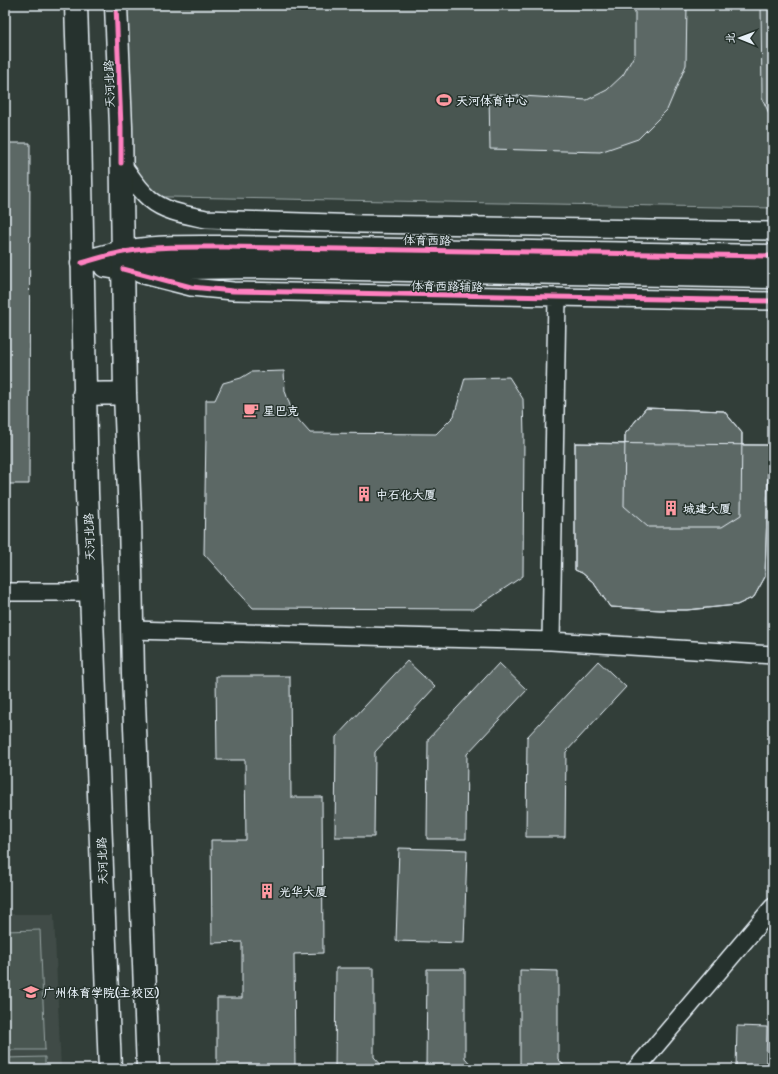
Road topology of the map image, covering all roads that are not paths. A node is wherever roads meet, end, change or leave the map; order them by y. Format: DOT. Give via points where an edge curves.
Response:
graph roads {
  1 [pos="76,5"];
  2 [pos="116,5"];
  3 [pos="121,162"];
  4 [pos="726,230"];
  5 [pos="773,230"];
  6 [pos="725,255"];
  7 [pos="773,256"];
  8 [pos="122,261"];
  9 [pos="82,263"];
  10 [pos="773,277"];
  11 [pos="557,298"];
  12 [pos="773,301"];
  13 [pos="125,393"];
  14 [pos="84,394"];
  15 [pos="5,592"];
  16 [pos="91,592"];
  17 [pos="132,630"];
  18 [pos="551,641"];
  19 [pos="773,655"];
  20 [pos="773,907"];
  21 [pos="110,1069"];
  22 [pos="148,1069"];
  23 [pos="636,1069"];
  1 -- 9 [label="main road, 天河北路"];
  2 -- 3 [label="main road, 天河北路"];
  3 -- 4 [label="street" via="150,199 177,213 206,219"];
  3 -- 8 [label="main road, 天河北路"];
  4 -- 5 [label="street"];
  4 -- 6 [label="street"];
  6 -- 7 [label="main road, 体育西路"];
  6 -- 8 [label="main road, 体育西路" via="226,247 159,248"];
  8 -- 9 [label="main road, 体育西路"];
  8 -- 10 [label="main road, 体育西路" via="253,267"];
  8 -- 11 [label="street, 体育西路辅路" via="191,286 233,291"];
  8 -- 13 [label="main road, 天河北路"];
  9 -- 14 [label="main road, 天河北路"];
  11 -- 12 [label="street, 体育西路辅路"];
  11 -- 18 [label="street"];
  13 -- 14 [label="main road"];
  13 -- 17 [label="main road, 天河北路"];
  14 -- 16 [label="main road, 天河北路"];
  15 -- 16 [label="street"];
  16 -- 21 [label="main road, 天河北路"];
  17 -- 18 [label="street"];
  17 -- 22 [label="main road, 天河北路"];
  18 -- 19 [label="street"];
  20 -- 23 [label="street"];
}
